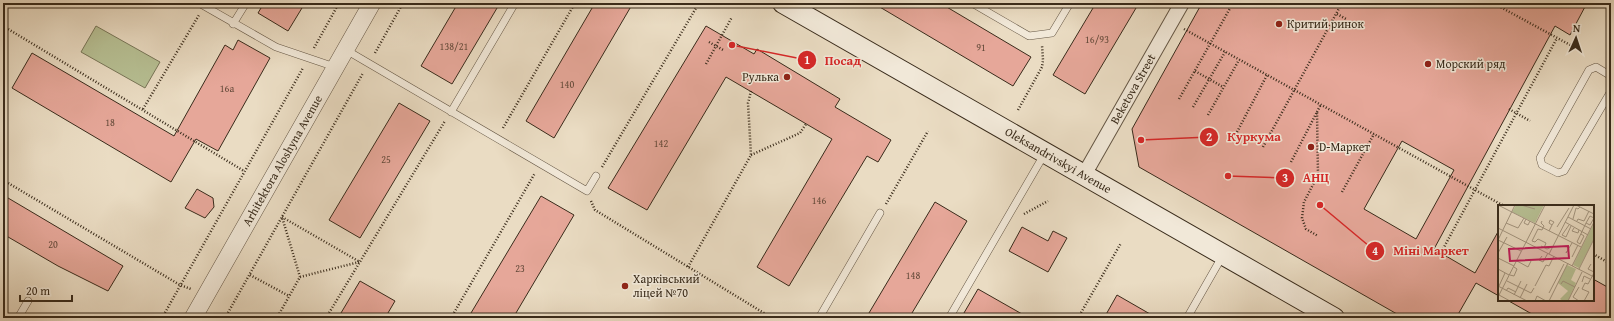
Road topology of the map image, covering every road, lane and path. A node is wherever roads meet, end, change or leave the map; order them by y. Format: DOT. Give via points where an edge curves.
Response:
graph roads {
  1 [pos="246,3"];
  2 [pos="339,3"];
  3 [pos="372,3"];
  4 [pos="403,3"];
  5 [pos="515,3"];
  6 [pos="575,3"];
  7 [pos="699,3"];
  8 [pos="783,3"];
  9 [pos="972,3"];
  10 [pos="1070,3"];
  11 [pos="1182,3"];
  12 [pos="1233,3"];
  13 [pos="1342,3"];
  14 [pos="1493,3"];
  15 [pos="202,5"];
  16 [pos="1337,14"];
  17 [pos="732,17"];
  18 [pos="1346,19"];
  19 [pos="1171,22"];
  20 [pos="233,24"];
  21 [pos="3,26"];
  22 [pos="1041,34"];
  23 [pos="1557,38"];
  24 [pos="709,42"];
  25 [pos="1210,44"];
  26 [pos="1572,46"];
  27 [pos="346,50"];
  28 [pos="723,50"];
  29 [pos="1224,52"];
  30 [pos="308,58"];
  31 [pos="1239,60"];
  32 [pos="369,63"];
  33 [pos="706,64"];
  34 [pos="336,68"];
  35 [pos="1195,71"];
  36 [pos="1267,75"];
  37 [pos="1611,76"];
  38 [pos="1209,79"];
  39 [pos="1223,87"];
  40 [pos="1295,90"];
  41 [pos="751,91"];
  42 [pos="1611,91"];
  43 [pos="1180,99"];
  44 [pos="1321,104"];
  45 [pos="1193,107"];
  46 [pos="1509,109"];
  47 [pos="143,110"];
  48 [pos="1018,110"];
  49 [pos="451,112"];
  50 [pos="1317,112"];
  51 [pos="1516,113"];
  52 [pos="1208,115"];
  53 [pos="1530,121"];
  54 [pos="806,124"];
  55 [pos="928,131"];
  56 [pos="1237,132"];
  57 [pos="1374,134"];
  58 [pos="496,138"];
  59 [pos="1263,147"];
  60 [pos="1045,153"];
  61 [pos="751,155"];
  62 [pos="1291,162"];
  63 [pos="540,164"];
  64 [pos="244,171"];
  65 [pos="1084,175"];
  66 [pos="596,176"];
  67 [pos="3,180"];
  68 [pos="1475,190"];
  69 [pos="587,192"];
  70 [pos="1342,192"];
  71 [pos="1502,205"];
  72 [pos="880,213"];
  73 [pos="282,217"];
  74 [pos="1318,236"];
  75 [pos="1121,243"];
  76 [pos="1443,248"];
  77 [pos="1223,255"];
  78 [pos="1594,255"];
  79 [pos="360,262"];
  80 [pos="1611,264"];
  81 [pos="688,267"];
  82 [pos="250,275"];
  83 [pos="300,277"];
  84 [pos="180,285"];
  85 [pos="206,295"];
  86 [pos="289,296"];
  87 [pos="28,300"];
  88 [pos="278,317"];
  89 [pos="18,318"];
  90 [pos="162,318"];
  91 [pos="194,318"];
  92 [pos="225,318"];
  93 [pos="269,318"];
  94 [pos="326,318"];
  95 [pos="451,318"];
  96 [pos="772,318"];
  97 [pos="819,318"];
  98 [pos="949,318"];
  99 [pos="1078,318"];
  100 [pos="1187,318"];
  101 [pos="1334,318"];
  1 -- 20 [label="lane"];
  2 -- 30 [label="path"];
  3 -- 27 [label="street, Arhitektora Aloshyna Avenue"];
  4 -- 32 [label="path"];
  5 -- 49 [label="lane"];
  6 -- 58 [label="path"];
  7 -- 66 [label="path"];
  8 -- 60 [label="main road, Oleksandrivskyi Avenue"];
  9 -- 22 [label="lane" via="1029,36"];
  10 -- 22 [label="lane" via="1052,33"];
  11 -- 19 [label="street, Beketova Street"];
  12 -- 25 [label="path"];
  13 -- 16 [label="path"];
  14 -- 23 [label="path"];
  15 -- 20 [label="lane"];
  15 -- 47 [label="path"];
  16 -- 18 [label="path"];
  16 -- 40 [label="path"];
  17 -- 33 [label="path"];
  19 -- 25 [label="path"];
  19 -- 65 [label="street, Beketova Street"];
  20 -- 30 [label="lane" via="276,47"];
  21 -- 47 [label="path"];
  22 -- 48 [label="path" via="1042,67"];
  23 -- 26 [label="path"];
  23 -- 51 [label="path"];
  24 -- 28 [label="path"];
  25 -- 29 [label="path"];
  25 -- 35 [label="path"];
  27 -- 32 [label="lane"];
  27 -- 34 [label="street, Arhitektora Aloshyna Avenue"];
  29 -- 31 [label="path"];
  29 -- 38 [label="path"];
  30 -- 34 [label="lane"];
  30 -- 64 [label="path"];
  31 -- 36 [label="path"];
  31 -- 39 [label="path"];
  32 -- 49 [label="lane"];
  32 -- 73 [label="path"];
  34 -- 85 [label="street, Arhitektora Aloshyna Avenue"];
  35 -- 38 [label="path"];
  35 -- 43 [label="path"];
  36 -- 40 [label="path"];
  36 -- 56 [label="path"];
  37 -- 42 [label="lane" via="1596,67 1589,70 1540,158 1542,165 1558,174 1564,171"];
  38 -- 39 [label="path"];
  38 -- 45 [label="path"];
  39 -- 52 [label="path"];
  40 -- 44 [label="path"];
  40 -- 59 [label="path"];
  41 -- 61 [label="path" via="748,103"];
  44 -- 50 [label="path"];
  44 -- 57 [label="path"];
  46 -- 51 [label="path"];
  47 -- 64 [label="path"];
  49 -- 58 [label="lane"];
  49 -- 79 [label="path"];
  50 -- 62 [label="path"];
  50 -- 74 [label="path" via="1318,175 1304,202 1302,218 1306,229"];
  51 -- 53 [label="path"];
  51 -- 68 [label="path"];
  54 -- 61 [label="path" via="800,133"];
  55 -- 72 [label="path"];
  57 -- 68 [label="path"];
  57 -- 70 [label="path"];
  58 -- 63 [label="lane"];
  60 -- 65 [label="main road, Oleksandrivskyi Avenue"];
  60 -- 98 [label="lane"];
  61 -- 81 [label="path"];
  63 -- 69 [label="lane"];
  63 -- 95 [label="path"];
  64 -- 84 [label="path"];
  65 -- 77 [label="main road, Oleksandrivskyi Avenue"];
  66 -- 69 [label="lane"];
  67 -- 84 [label="path"];
  68 -- 71 [label="path"];
  68 -- 76 [label="path"];
  69 -- 81 [label="path" via="595,210"];
  72 -- 97 [label="lane"];
  73 -- 79 [label="path"];
  73 -- 82 [label="path"];
  73 -- 83 [label="path"];
  75 -- 99 [label="path"];
  77 -- 100 [label="lane"];
  77 -- 101 [label="main road, Oleksandrivskyi Avenue"];
  78 -- 80 [label="path"];
  79 -- 83 [label="path"];
  79 -- 94 [label="path"];
  81 -- 96 [label="path"];
  82 -- 86 [label="path"];
  82 -- 92 [label="path"];
  83 -- 86 [label="path"];
  84 -- 85 [label="path"];
  84 -- 90 [label="path"];
  85 -- 91 [label="street, Arhitektora Aloshyna Avenue"];
  86 -- 88 [label="path"];
  87 -- 89 [label="lane"];
  88 -- 93 [label="path"];
}
